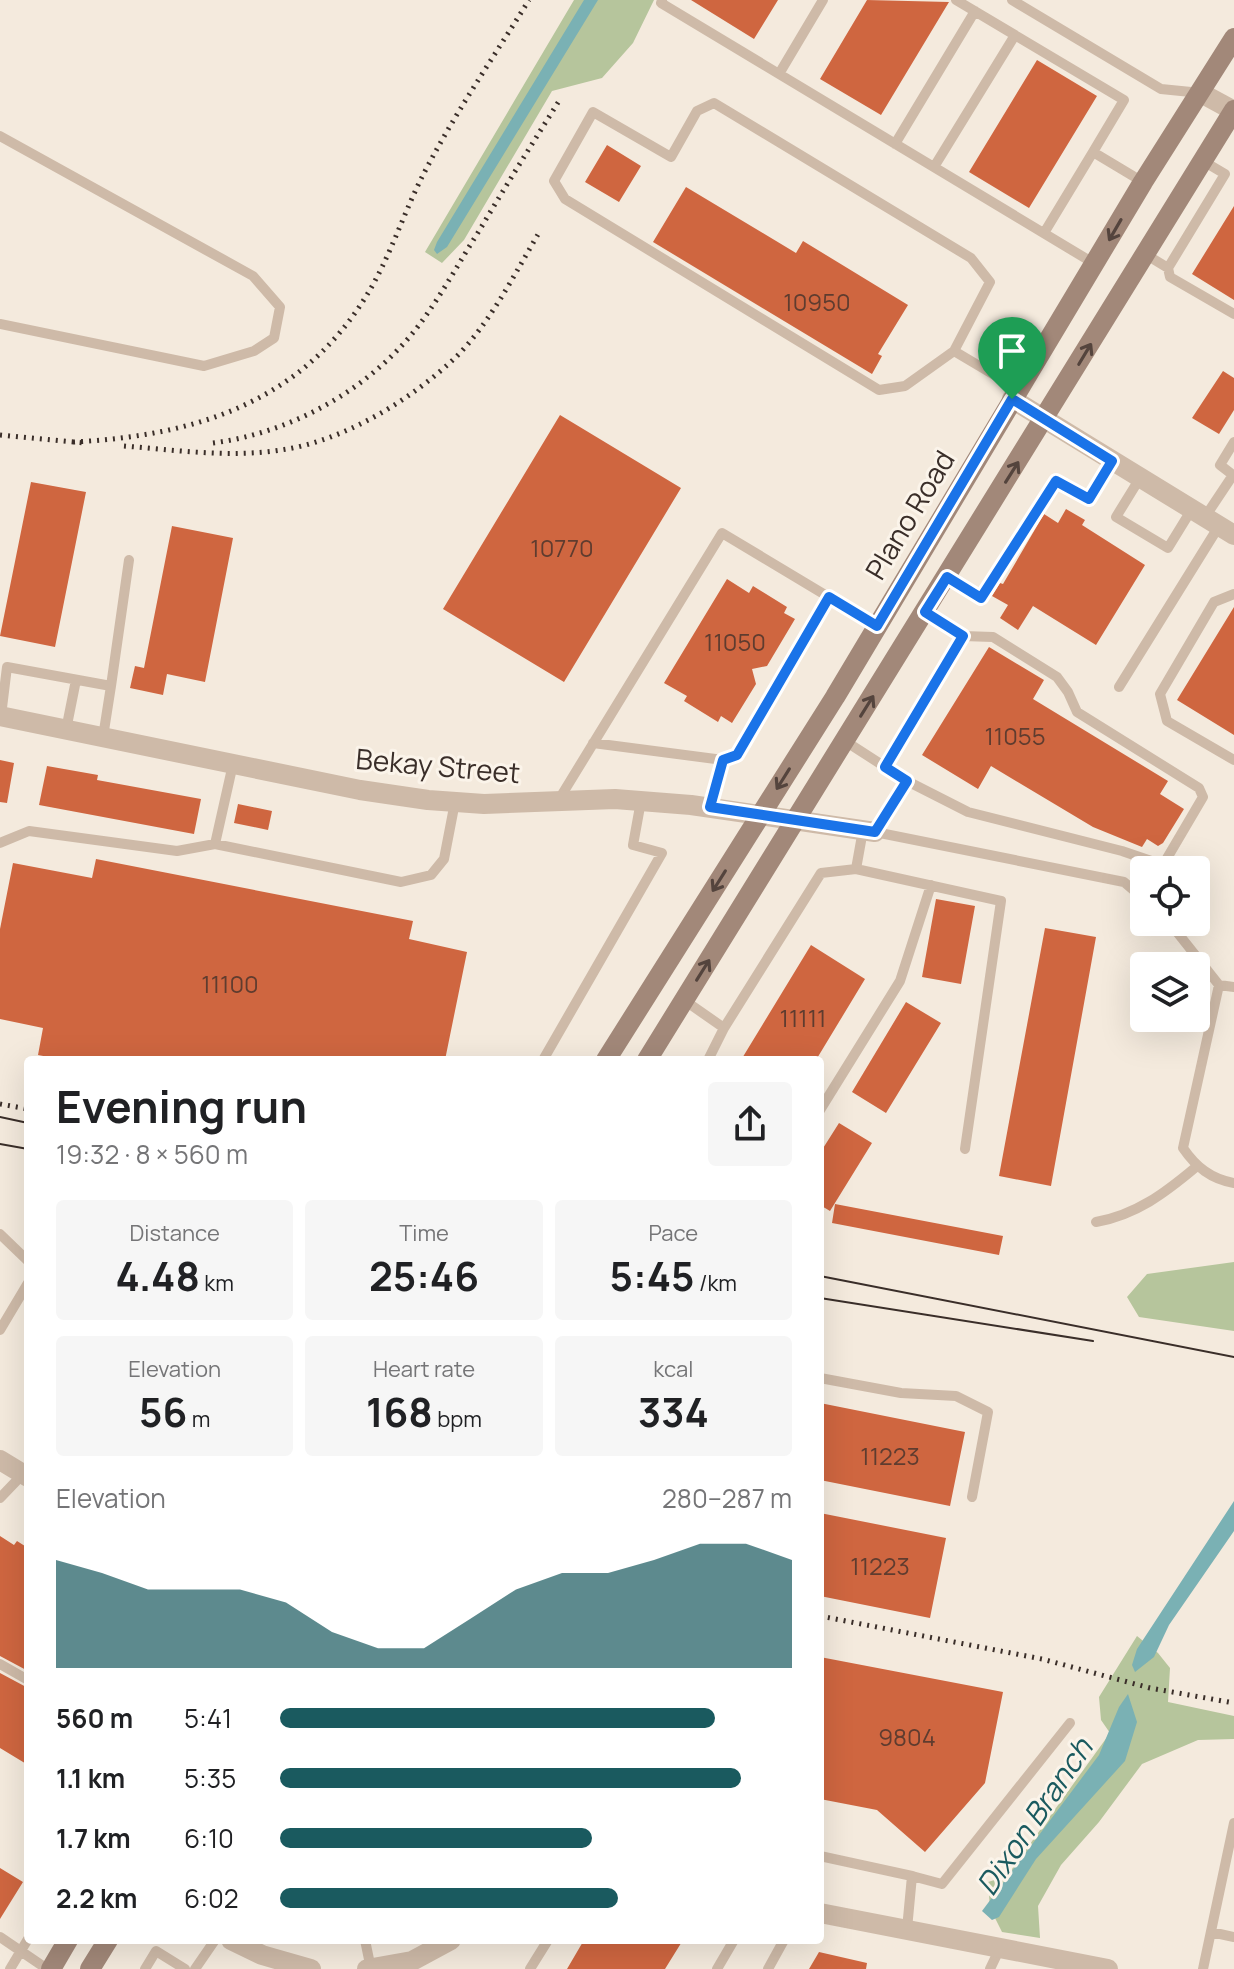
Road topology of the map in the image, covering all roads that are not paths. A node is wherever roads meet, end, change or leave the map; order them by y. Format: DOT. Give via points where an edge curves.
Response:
graph roads {
  1 [pos="662,0"];
  2 [pos="823,0"];
  3 [pos="956,0"];
  4 [pos="1012,0"];
  5 [pos="975,11"];
  6 [pos="1015,35"];
  7 [pos="1234,38"];
  8 [pos="779,74"];
  9 [pos="1201,93"];
  10 [pos="1234,111"];
  11 [pos="0,136"];
  12 [pos="895,144"];
  13 [pos="1093,152"];
  14 [pos="1203,161"];
  15 [pos="934,167"];
  16 [pos="1143,182"];
  17 [pos="1044,233"];
  18 [pos="1145,254"];
  19 [pos="1095,264"];
  20 [pos="1168,268"];
  21 [pos="1234,314"];
  22 [pos="0,324"];
  23 [pos="954,351"];
  24 [pos="1015,394"];
  25 [pos="1044,420"];
  26 [pos="1234,442"];
  27 [pos="1112,461"];
  28 [pos="1234,475"];
  29 [pos="1140,478"];
  30 [pos="1212,522"];
  31 [pos="129,560"];
  32 [pos="947,577"];
  33 [pos="1234,594"];
  34 [pos="829,597"];
  35 [pos="925,612"];
  36 [pos="877,626"];
  37 [pos="963,636"];
  38 [pos="76,680"];
  39 [pos="111,686"];
  40 [pos="1119,687"];
  41 [pos="0,716"];
  42 [pos="66,730"];
  43 [pos="103,737"];
  44 [pos="845,741"];
  45 [pos="593,743"];
  46 [pos="723,760"];
  47 [pos="1234,760"];
  48 [pos="233,764"];
  49 [pos="885,767"];
  50 [pos="907,781"];
  51 [pos="641,801"];
  52 [pos="455,802"];
  53 [pos="557,802"];
  54 [pos="710,807"];
  55 [pos="760,815"];
  56 [pos="796,820"];
  57 [pos="869,831"];
  58 [pos="0,843"];
  59 [pos="215,844"];
  60 [pos="856,869"];
  61 [pos="931,885"];
  62 [pos="1130,887"];
  63 [pos="1180,936"];
  64 [pos="1219,985"];
  65 [pos="1234,987"];
  66 [pos="684,1000"];
  67 [pos="724,1028"];
  68 [pos="545,1056"];
  69 [pos="609,1056"];
  70 [pos="649,1056"];
  71 [pos="710,1056"];
  72 [pos="824,1104"];
  73 [pos="965,1149"];
  74 [pos="1196,1167"];
  75 [pos="1234,1183"];
  76 [pos="1096,1222"];
  77 [pos="0,1234"];
  78 [pos="24,1257"];
  79 [pos="24,1290"];
  80 [pos="0,1330"];
  81 [pos="824,1379"];
  82 [pos="0,1460"];
  83 [pos="24,1474"];
  84 [pos="24,1476"];
  85 [pos="972,1497"];
  86 [pos="0,1498"];
  87 [pos="0,1664"];
  88 [pos="24,1678"];
  89 [pos="1070,1723"];
  90 [pos="1234,1823"];
  91 [pos="824,1857"];
  92 [pos="912,1876"];
  93 [pos="824,1914"];
  94 [pos="907,1929"];
  95 [pos="1211,1932"];
  96 [pos="0,1937"];
  97 [pos="1234,1937"];
  98 [pos="25,1944"];
  99 [pos="65,1944"];
  100 [pos="106,1944"];
  101 [pos="212,1944"];
  102 [pos="239,1944"];
  103 [pos="366,1944"];
  104 [pos="444,1944"];
  105 [pos="546,1944"];
  106 [pos="732,1944"];
  107 [pos="782,1944"];
  108 [pos="1000,1948"];
  109 [pos="20,1951"];
  110 [pos="10,1969"];
  111 [pos="49,1969"];
  112 [pos="90,1969"];
  113 [pos="145,1969"];
  114 [pos="185,1969"];
  115 [pos="195,1969"];
  116 [pos="311,1969"];
  117 [pos="370,1969"];
  118 [pos="530,1969"];
  119 [pos="717,1969"];
  120 [pos="768,1969"];
  121 [pos="990,1969"];
  122 [pos="1108,1969"];
  123 [pos="1203,1969"];
  1 -- 8 [label="lane"];
  2 -- 8 [label="lane"];
  3 -- 5 [label="lane"];
  4 -- 9 [label="lane" via="1161,89"];
  5 -- 6 [label="lane"];
  5 -- 12 [label="lane"];
  6 -- 13 [label="lane" via="1124,100"];
  6 -- 15 [label="lane"];
  7 -- 9 [label="main road, Plano Road"];
  8 -- 12 [label="lane"];
  9 -- 10 [label="street"];
  9 -- 16 [label="main road, Plano Road"];
  10 -- 14 [label="main road"];
  11 -- 22 [label="lane" via="253,276 280,307 274,338 254,351 204,366"];
  12 -- 15 [label="lane"];
  13 -- 16 [label="lane"];
  13 -- 17 [label="lane"];
  14 -- 18 [label="main road"];
  14 -- 20 [label="lane" via="1225,174"];
  15 -- 17 [label="lane"];
  16 -- 19 [label="main road, Plano Road, one-way"];
  17 -- 19 [label="lane"];
  18 -- 20 [label="lane"];
  25 -- 18 [label="main road, one-way"];
  19 -- 24 [label="main road, Plano Road"];
  20 -- 21 [label="lane" via="1170,277"];
  23 -- 23 [label="lane" via="990,282 971,258 714,103 697,111 671,157 593,112 554,181 565,199 879,390 905,386"];
  23 -- 24 [label="lane"];
  24 -- 25 [label="street"];
  24 -- 36 [label="main road, Plano Road"];
  25 -- 27 [label="street"];
  32 -- 25 [label="main road, one-way"];
  26 -- 28 [label="lane" via="1220,465"];
  27 -- 29 [label="street"];
  27 -- 32 [label="lane" via="1089,499 1056,481 981,598"];
  28 -- 30 [label="lane"];
  29 -- 30 [label="street"];
  29 -- 30 [label="lane" via="1116,517 1168,548"];
  30 -- 40 [label="lane"];
  31 -- 39 [label="lane"];
  32 -- 35 [label="main road"];
  33 -- 47 [label="lane" via="1214,602 1160,694 1167,721"];
  34 -- 36 [label="lane"];
  34 -- 45 [label="lane" via="722,533"];
  34 -- 46 [label="lane" via="737,755"];
  35 -- 37 [label="lane"];
  44 -- 35 [label="main road, one-way"];
  36 -- 55 [label="main road, Plano Road, one-way"];
  37 -- 49 [label="lane"];
  37 -- 50 [label="lane" via="993,637 1057,677 1077,712 1199,788 1203,797 1163,865 968,812"];
  38 -- 39 [label="lane"];
  38 -- 41 [label="lane" via="7,667"];
  38 -- 42 [label="lane"];
  39 -- 43 [label="lane"];
  41 -- 42 [label="street, Bekay Street"];
  42 -- 43 [label="street, Bekay Street"];
  43 -- 48 [label="street, Bekay Street"];
  44 -- 49 [label="lane"];
  44 -- 56 [label="main road"];
  45 -- 46 [label="lane"];
  45 -- 53 [label="lane"];
  46 -- 54 [label="lane"];
  48 -- 52 [label="street, Bekay Street" via="360,790"];
  48 -- 59 [label="lane"];
  49 -- 50 [label="lane"];
  50 -- 57 [label="lane"];
  51 -- 53 [label="street, Bekay Street"];
  51 -- 54 [label="street, Bekay Street"];
  51 -- 68 [label="lane" via="633,845 662,853"];
  52 -- 53 [label="street, Bekay Street"];
  52 -- 59 [label="lane" via="444,859 431,875 401,882"];
  54 -- 55 [label="street, Bekay Street"];
  55 -- 56 [label="street, Bekay Street"];
  55 -- 69 [label="main road, Plano Road, one-way"];
  56 -- 57 [label="street, Bekay Street"];
  66 -- 56 [label="main road, one-way"];
  57 -- 60 [label="lane"];
  57 -- 62 [label="lane"];
  58 -- 59 [label="lane" via="29,831 177,851"];
  60 -- 61 [label="lane"];
  60 -- 67 [label="lane" via="821,873"];
  61 -- 72 [label="lane" via="900,981"];
  61 -- 73 [label="lane" via="1001,901"];
  63 -- 64 [label="lane"];
  64 -- 65 [label="lane"];
  64 -- 74 [label="lane" via="1183,1148"];
  66 -- 67 [label="lane"];
  66 -- 70 [label="main road"];
  67 -- 71 [label="lane"];
  74 -- 75 [label="lane"];
  74 -- 76 [label="lane" via="1148,1204 1120,1218"];
  77 -- 78 [label="lane"];
  79 -- 80 [label="lane"];
  81 -- 85 [label="lane" via="901,1393 956,1396 988,1412"];
  82 -- 83 [label="street"];
  84 -- 86 [label="lane"];
  87 -- 88 [label="lane"];
  89 -- 92 [label="lane" via="942,1884"];
  90 -- 95 [label="lane"];
  91 -- 92 [label="lane"];
  92 -- 94 [label="lane"];
  93 -- 94 [label="street"];
  94 -- 108 [label="street"];
  95 -- 97 [label="lane"];
  95 -- 123 [label="lane"];
  96 -- 109 [label="lane"];
  98 -- 109 [label="lane"];
  99 -- 111 [label="main road"];
  100 -- 112 [label="main road"];
  101 -- 115 [label="lane"];
  102 -- 116 [label="street"];
  103 -- 117 [label="lane"];
  104 -- 117 [label="street" via="412,1961"];
  105 -- 118 [label="lane"];
  106 -- 119 [label="lane"];
  107 -- 120 [label="lane"];
  108 -- 121 [label="lane"];
  108 -- 122 [label="street"];
  109 -- 110 [label="lane"];
  109 -- 111 [label="lane"];
  113 -- 114 [label="lane" via="156,1951"];
}
